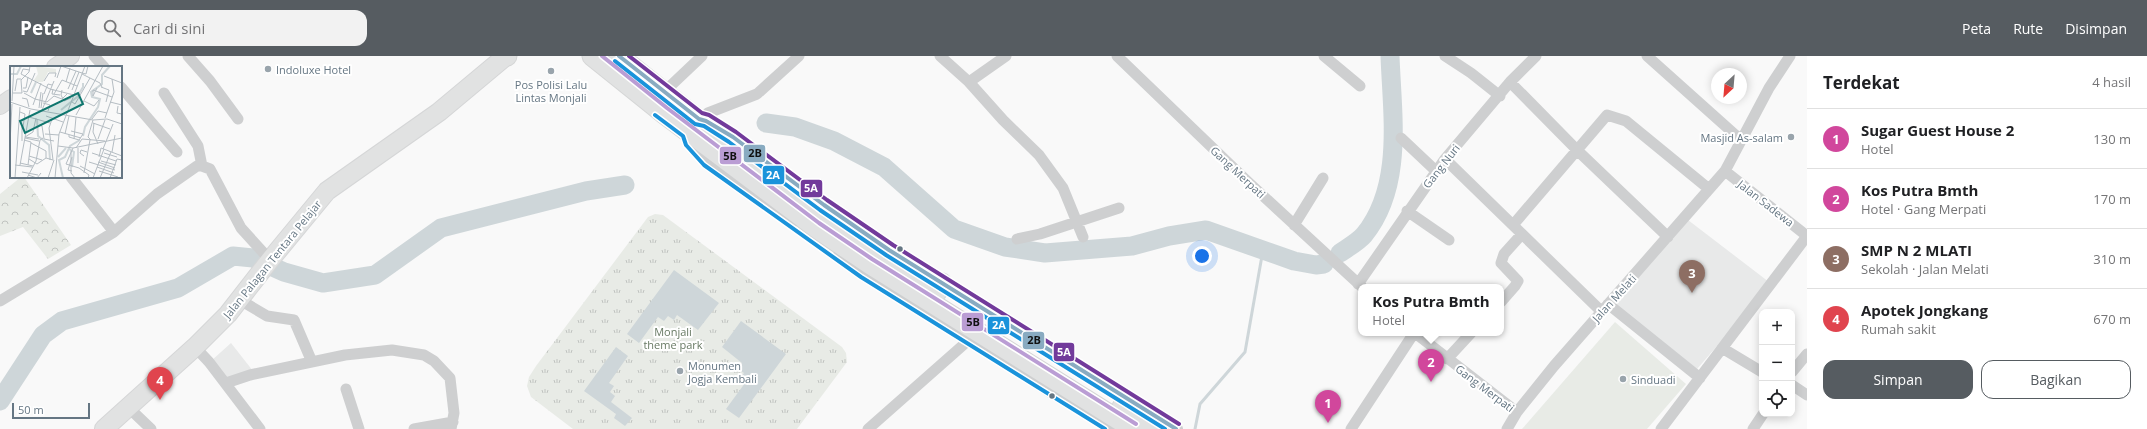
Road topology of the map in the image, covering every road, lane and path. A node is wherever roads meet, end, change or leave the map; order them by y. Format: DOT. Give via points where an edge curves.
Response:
graph roads {
  1 [pos="71,56"];
  2 [pos="94,56"];
  3 [pos="188,56"];
  4 [pos="592,56"];
  5 [pos="618,56"];
  6 [pos="702,56"];
  7 [pos="799,56"];
  8 [pos="940,56"];
  9 [pos="1006,56"];
  10 [pos="1117,56"];
  11 [pos="1324,56"];
  12 [pos="1445,56"];
  13 [pos="1536,56"];
  14 [pos="1647,56"];
  15 [pos="1790,56"];
  16 [pos="503,57"];
  17 [pos="56,66"];
  18 [pos="103,66"];
  19 [pos="969,82"];
  20 [pos="1510,82"];
  21 [pos="1360,86"];
  22 [pos="122,88"];
  23 [pos="664,92"];
  24 [pos="164,94"];
  25 [pos="1500,96"];
  26 [pos="238,119"];
  27 [pos="696,123"];
  28 [pos="1401,138"];
  29 [pos="1741,140"];
  30 [pos="1578,151"];
  31 [pos="177,152"];
  32 [pos="1445,159"];
  33 [pos="202,166"];
  34 [pos="1436,171"];
  35 [pos="1724,171"];
  36 [pos="72,178"];
  37 [pos="1323,178"];
  38 [pos="1709,189"];
  39 [pos="1119,208"];
  40 [pos="1408,211"];
  41 [pos="1078,221"];
  42 [pos="1294,225"];
  43 [pos="1513,225"];
  44 [pos="114,232"];
  45 [pos="1522,234"];
  46 [pos="1807,236"];
  47 [pos="1083,237"];
  48 [pos="1668,237"];
  49 [pos="1016,239"];
  50 [pos="1449,240"];
  51 [pos="267,263"];
  52 [pos="1358,284"];
  53 [pos="1361,284"];
  54 [pos="939,288"];
  55 [pos="1504,299"];
  56 [pos="240,300"];
  57 [pos="0,301"];
  58 [pos="1605,308"];
  59 [pos="1413,336"];
  60 [pos="1419,336"];
  61 [pos="1468,336"];
  62 [pos="970,339"];
  63 [pos="195,347"];
  64 [pos="1722,348"];
  65 [pos="1807,354"];
  66 [pos="1447,359"];
  67 [pos="312,362"];
  68 [pos="1795,368"];
  69 [pos="1759,370"];
  70 [pos="1700,378"];
  71 [pos="226,383"];
  72 [pos="1795,387"];
  73 [pos="346,389"];
  74 [pos="1807,395"];
  75 [pos="129,408"];
  76 [pos="1517,412"];
  77 [pos="1761,417"];
  78 [pos="452,426"];
  79 [pos="1110,428"];
  80 [pos="104,429"];
  81 [pos="151,429"];
  82 [pos="260,429"];
  83 [pos="359,429"];
  84 [pos="414,429"];
  85 [pos="868,429"];
  86 [pos="1133,429"];
  87 [pos="1156,429"];
  88 [pos="1176,429"];
  89 [pos="1351,429"];
  90 [pos="1507,429"];
  91 [pos="1660,429"];
  92 [pos="1753,429"];
  1 -- 17 [label="main road"];
  2 -- 18 [label="street"];
  3 -- 26 [label="street"];
  4 -- 27 [label="highway"];
  5 -- 23 [label="highway"];
  6 -- 23 [label="street"];
  7 -- 27 [label="street" via="757,94 708,113"];
  8 -- 19 [label="street"];
  9 -- 19 [label="street"];
  10 -- 42 [label="street, Gang Merpati"];
  11 -- 21 [label="street"];
  12 -- 25 [label="street"];
  13 -- 20 [label="street, Gang Nuri"];
  14 -- 29 [label="street"];
  15 -- 29 [label="street, Jalan Melati" via="1769,88"];
  16 -- 51 [label="main road, Jalan Palagan Tentara Pelajar" via="439,112 327,191"];
  19 -- 41 [label="street" via="1039,155 1063,188"];
  20 -- 25 [label="street, Gang Nuri"];
  20 -- 30 [label="street"];
  22 -- 31 [label="street"];
  23 -- 27 [label="highway"];
  24 -- 33 [label="street" via="198,146"];
  25 -- 32 [label="street, Gang Nuri"];
  27 -- 54 [label="highway" via="862,243"];
  27 -- 62 [label="street" via="691,142 707,160 864,272"];
  27 -- 86 [label="highway" via="816,228 869,264"];
  28 -- 34 [label="street"];
  29 -- 35 [label="street, Jalan Melati"];
  30 -- 38 [label="street" via="1602,119 1612,115 1626,121"];
  30 -- 43 [label="street"];
  30 -- 48 [label="street"];
  32 -- 34 [label="street, Gang Nuri"];
  32 -- 43 [label="street"];
  33 -- 44 [label="street" via="197,166 157,194"];
  33 -- 51 [label="street" via="210,169 241,228"];
  34 -- 40 [label="street, Gang Nuri"];
  35 -- 38 [label="street, Jalan Melati"];
  35 -- 46 [label="street, Jalan Sadewa"];
  36 -- 44 [label="street"];
  37 -- 42 [label="street"];
  38 -- 48 [label="street, Jalan Melati"];
  39 -- 41 [label="street"];
  40 -- 50 [label="street"];
  40 -- 53 [label="street, Gang Nuri"];
  41 -- 47 [label="street"];
  41 -- 49 [label="street"];
  42 -- 52 [label="street, Gang Merpati"];
  43 -- 45 [label="street"];
  44 -- 57 [label="street"];
  45 -- 55 [label="street" via="1502,258 1501,263 1518,281"];
  45 -- 58 [label="street"];
  46 -- 64 [label="street"];
  48 -- 58 [label="street, Jalan Melati"];
  51 -- 56 [label="main road, Jalan Palagan Tentara Pelajar"];
  54 -- 87 [label="highway"];
  54 -- 88 [label="street"];
  56 -- 63 [label="main road, Jalan Palagan Tentara Pelajar"];
  56 -- 67 [label="street" via="267,316 294,320"];
  58 -- 70 [label="street"];
  58 -- 76 [label="street, Jalan Melati"];
  59 -- 89 [label="street"];
  60 -- 66 [label="street, Gang Merpati"];
  61 -- 66 [label="street"];
  62 -- 79 [label="street"];
  62 -- 85 [label="street"];
  63 -- 71 [label="street"];
  63 -- 75 [label="main road, Jalan Palagan Tentara Pelajar"];
  64 -- 69 [label="street"];
  64 -- 70 [label="street"];
  65 -- 68 [label="street"];
  66 -- 76 [label="street, Gang Merpati"];
  67 -- 71 [label="street" via="250,375"];
  67 -- 78 [label="street" via="345,355 392,350 424,355 434,360 450,378 454,413"];
  70 -- 91 [label="street"];
  71 -- 82 [label="street"];
  72 -- 74 [label="street"];
  73 -- 83 [label="street"];
  75 -- 80 [label="main road, Jalan Palagan Tentara Pelajar"];
  75 -- 81 [label="street"];
  76 -- 90 [label="street, Jalan Melati"];
  77 -- 92 [label="street"];
  78 -- 84 [label="street"];
}
